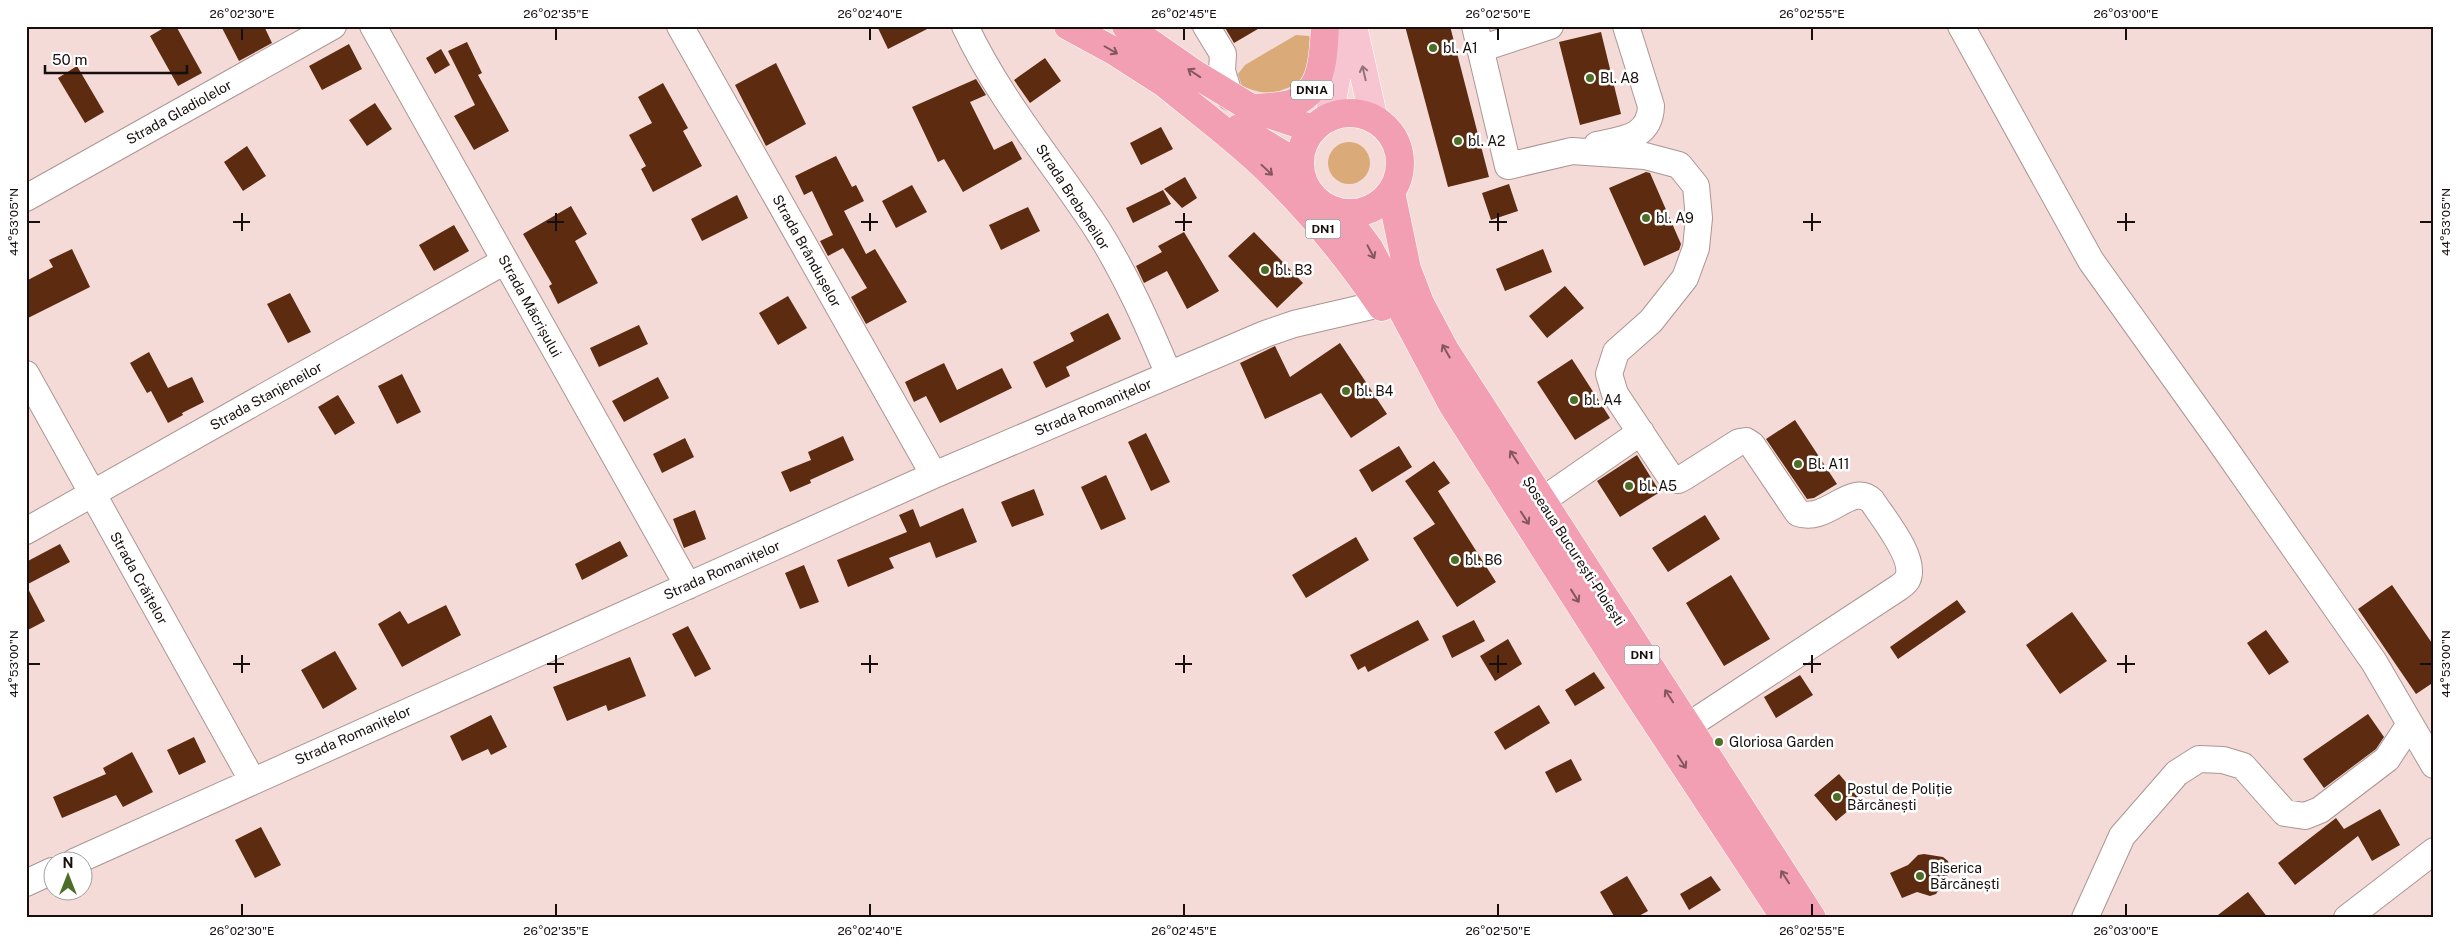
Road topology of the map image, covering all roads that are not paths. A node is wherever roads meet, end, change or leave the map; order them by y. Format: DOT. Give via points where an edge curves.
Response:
graph roads {
  1 [pos="333,26"];
  2 [pos="373,26"];
  3 [pos="680,26"];
  4 [pos="965,26"];
  5 [pos="1068,26"];
  6 [pos="1206,26"];
  7 [pos="1353,26"];
  8 [pos="1550,26"];
  9 [pos="1626,26"];
  10 [pos="1961,26"];
  11 [pos="1129,27"];
  12 [pos="1325,29"];
  13 [pos="1478,38"];
  14 [pos="1163,82"];
  15 [pos="1240,102"];
  16 [pos="1374,120"];
  17 [pos="1321,123"];
  18 [pos="1572,151"];
  19 [pos="1300,165"];
  20 [pos="1391,192"];
  21 [pos="26,198"];
  22 [pos="1343,213"];
  23 [pos="505,261"];
  24 [pos="1380,304"];
  25 [pos="26,374"];
  26 [pos="1169,375"];
  27 [pos="1452,404"];
  28 [pos="1641,432"];
  29 [pos="934,475"];
  30 [pos="92,494"];
  31 [pos="1543,500"];
  32 [pos="26,530"];
  33 [pos="688,586"];
  34 [pos="2410,724"];
  35 [pos="1688,726"];
  36 [pos="2434,765"];
  37 [pos="252,780"];
  38 [pos="2434,851"];
  39 [pos="92,854"];
  40 [pos="42,876"];
  41 [pos="26,883"];
  42 [pos="1785,918"];
  43 [pos="1812,918"];
  44 [pos="2085,918"];
  45 [pos="2347,918"];
  1 -- 21 [label="street, Strada Gladiolelor"];
  2 -- 23 [label="street, Strada Măcrișului"];
  3 -- 29 [label="street, Strada Brândușelor"];
  4 -- 26 [label="street, Strada Brebeneilor" via="1009,103 1098,230 1140,306"];
  5 -- 14 [label="highway, DN1, one-way" via="1114,50"];
  6 -- 15 [label="street" via="1222,54 1222,71"];
  16 -- 7 [label="main road, one-way"];
  8 -- 13 [label="street"];
  9 -- 18 [label="street" via="1652,106 1651,117 1636,134"];
  10 -- 34 [label="street" via="2092,261 2374,662"];
  15 -- 11 [label="highway, one-way"];
  12 -- 15 [label="highway, DN1A" via="1319,78 1309,93 1285,105"];
  12 -- 17 [label="main road, DN1A" via="1337,74"];
  13 -- 18 [label="street" via="1508,166"];
  14 -- 19 [label="highway, DN1"];
  14 -- 24 [label="highway, DN1, one-way" via="1271,173 1319,223"];
  15 -- 17 [label="highway"];
  16 -- 17 [label="highway" via="1360,114 1344,114"];
  16 -- 20 [label="highway, DN1" via="1387,130 1398,152 1398,177"];
  17 -- 19 [label="highway" via="1306,140"];
  18 -- 28 [label="street" via="1645,156 1679,165 1696,186 1699,218 1696,248 1685,278 1651,320 1616,352 1609,374 1615,394"];
  19 -- 22 [label="highway, DN1" via="1303,182 1313,197 1326,208"];
  20 -- 22 [label="highway, DN1" via="1370,209"];
  31 -- 20 [label="highway, Șoseaua București-Ploiești / DN1, one-way" via="1471,392 1420,303 1399,240"];
  22 -- 27 [label="highway, Șoseaua București-Ploiești / DN1, one-way" via="1369,248"];
  23 -- 30 [label="street, Strada Stanjeneilor"];
  23 -- 33 [label="street, Strada Măcrișului"];
  24 -- 26 [label="street, Strada Romanițelor" via="1294,324"];
  24 -- 27 [label="highway, DN1"];
  25 -- 30 [label="street, Strada Crăițelor"];
  26 -- 29 [label="street, Strada Romanițelor"];
  27 -- 42 [label="highway, Șoseaua București-Ploiești / DN1, one-way"];
  28 -- 31 [label="street"];
  28 -- 35 [label="street" via="1671,478 1678,480 1739,442 1746,441 1752,445 1798,513 1807,517 1857,494 1866,494 1908,558 1906,580 1898,588"];
  29 -- 33 [label="street, Strada Romanițelor"];
  30 -- 32 [label="street, Strada Stanjeneilor"];
  30 -- 37 [label="street, Strada Crăițelor"];
  35 -- 31 [label="highway, Șoseaua București-Ploiești / DN1, one-way"];
  33 -- 37 [label="street, Strada Romanițelor"];
  34 -- 36 [label="street"];
  34 -- 44 [label="street" via="2387,759 2320,810 2305,816 2286,813 2243,766 2223,760 2199,760 2177,773 2122,836"];
  43 -- 35 [label="highway, Șoseaua București-Ploiești / DN1, one-way"];
  37 -- 39 [label="street, Strada Romanițelor"];
  38 -- 45 [label="street"];
  40 -- 41 [label="street"];
}
